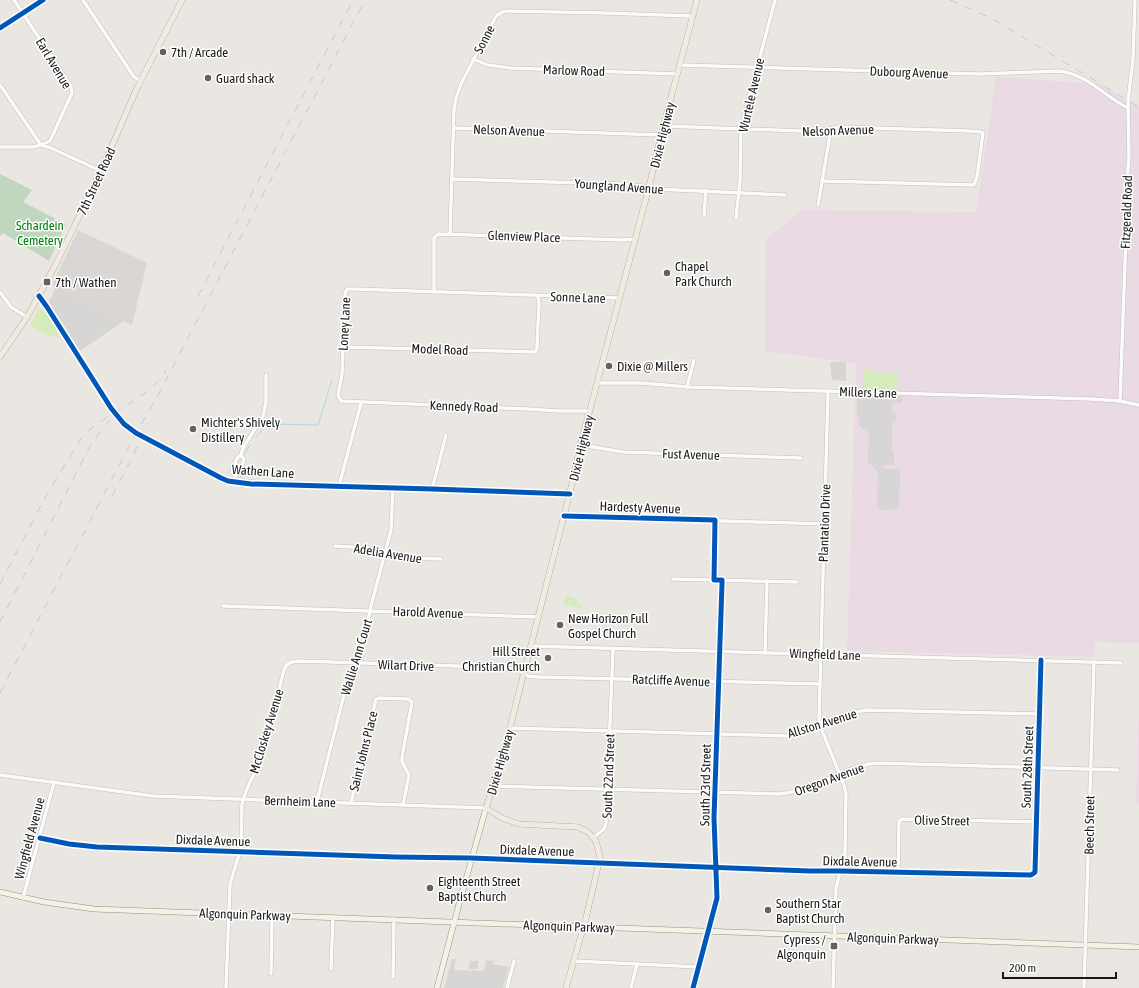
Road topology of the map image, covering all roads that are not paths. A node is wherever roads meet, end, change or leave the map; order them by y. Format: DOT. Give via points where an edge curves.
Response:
graph roads {
  1 [pos="14,0"];
  2 [pos="43,0"];
  3 [pos="83,0"];
  4 [pos="182,0"];
  5 [pos="697,0"];
  6 [pos="774,0"];
  7 [pos="1135,0"];
  8 [pos="23,13"];
  9 [pos="692,16"];
  10 [pos="0,28"];
  11 [pos="473,59"];
  12 [pos="679,65"];
  13 [pos="757,67"];
  14 [pos="677,74"];
  15 [pos="141,81"];
  16 [pos="0,85"];
  17 [pos="1128,108"];
  18 [pos="664,126"];
  19 [pos="454,128"];
  20 [pos="742,128"];
  21 [pos="831,128"];
  22 [pos="661,135"];
  23 [pos="41,146"];
  24 [pos="0,147"];
  25 [pos="101,172"];
  26 [pos="452,179"];
  27 [pos="822,181"];
  28 [pos="649,187"];
  29 [pos="706,190"];
  30 [pos="739,192"];
  31 [pos="785,195"];
  32 [pos="818,205"];
  33 [pos="704,216"];
  34 [pos="736,218"];
  35 [pos="450,234"];
  36 [pos="635,239"];
  37 [pos="0,292"];
  38 [pos="434,292"];
  39 [pos="39,296"];
  40 [pos="538,296"];
  41 [pos="619,298"];
  42 [pos="27,318"];
  43 [pos="343,347"];
  44 [pos="0,358"];
  45 [pos="694,360"];
  46 [pos="266,375"];
  47 [pos="598,383"];
  48 [pos="687,387"];
  49 [pos="828,391"];
  50 [pos="339,398"];
  51 [pos="1120,401"];
  52 [pos="361,403"];
  53 [pos="1139,406"];
  54 [pos="590,411"];
  55 [pos="446,435"];
  56 [pos="581,445"];
  57 [pos="242,455"];
  58 [pos="801,458"];
  59 [pos="235,476"];
  60 [pos="234,482"];
  61 [pos="339,486"];
  62 [pos="393,488"];
  63 [pos="432,488"];
  64 [pos="570,494"];
  65 [pos="564,516"];
  66 [pos="715,520"];
  67 [pos="824,524"];
  68 [pos="335,546"];
  69 [pos="386,552"];
  70 [pos="441,559"];
  71 [pos="673,579"];
  72 [pos="714,580"];
  73 [pos="722,580"];
  74 [pos="767,581"];
  75 [pos="797,582"];
  76 [pos="222,606"];
  77 [pos="370,610"];
  78 [pos="538,617"];
  79 [pos="530,646"];
  80 [pos="613,648"];
  81 [pos="720,651"];
  82 [pos="765,653"];
  83 [pos="821,654"];
  84 [pos="1041,660"];
  85 [pos="1094,662"];
  86 [pos="354,663"];
  87 [pos="1121,663"];
  88 [pos="288,664"];
  89 [pos="524,672"];
  90 [pos="612,678"];
  91 [pos="718,682"];
  92 [pos="820,684"];
  93 [pos="1040,714"];
  94 [pos="820,724"];
  95 [pos="509,728"];
  96 [pos="610,731"];
  97 [pos="717,734"];
  98 [pos="1038,767"];
  99 [pos="1091,769"];
  100 [pos="1118,770"];
  101 [pos="839,774"];
  102 [pos="0,775"];
  103 [pos="54,782"];
  104 [pos="493,786"];
  105 [pos="608,789"];
  106 [pos="715,793"];
  107 [pos="244,798"];
  108 [pos="317,801"];
  109 [pos="351,803"];
  110 [pos="403,805"];
  111 [pos="486,808"];
  112 [pos="1036,822"];
  113 [pos="594,837"];
  114 [pos="40,838"];
  115 [pos="240,852"];
  116 [pos="471,858"];
  117 [pos="598,864"];
  118 [pos="716,868"];
  119 [pos="840,871"];
  120 [pos="898,872"];
  121 [pos="1033,874"];
  122 [pos="0,892"];
  123 [pos="23,898"];
  124 [pos="229,914"];
  125 [pos="272,915"];
  126 [pos="333,917"];
  127 [pos="394,919"];
  128 [pos="454,922"];
  129 [pos="584,926"];
  130 [pos="708,931"];
  131 [pos="835,936"];
  132 [pos="1086,945"];
  133 [pos="1139,948"];
  134 [pos="514,960"];
  135 [pos="573,961"];
  136 [pos="637,964"];
  137 [pos="699,967"];
  138 [pos="331,969"];
  139 [pos="271,974"];
  140 [pos="393,977"];
  141 [pos="226,988"];
  142 [pos="436,988"];
  143 [pos="507,988"];
  144 [pos="566,988"];
  145 [pos="631,988"];
  146 [pos="693,988"];
  147 [pos="833,988"];
  148 [pos="1084,988"];
  1 -- 8 [label="street, Earl Avenue"];
  2 -- 8 [label="street"];
  3 -- 15 [label="street" via="134,77"];
  4 -- 15 [label="main road, 7th Street Road"];
  5 -- 9 [label="main road, Dixie Highway"];
  6 -- 13 [label="street, Wurtele Avenue"];
  7 -- 17 [label="street, Fitzgerald Road"];
  8 -- 10 [label="street"];
  8 -- 23 [label="street, Earl Avenue" via="72,90 50,141"];
  9 -- 11 [label="street, Sonne" via="504,12 496,16"];
  9 -- 12 [label="main road, Dixie Highway"];
  11 -- 14 [label="street, Marlow Road" via="488,65 510,68"];
  11 -- 19 [label="street, Sonne" via="458,91"];
  12 -- 13 [label="street, Dubourg Avenue"];
  12 -- 14 [label="main road, Dixie Highway"];
  13 -- 17 [label="street, Dubourg Avenue" via="980,74 1065,72 1088,81"];
  13 -- 20 [label="street, Wurtele Avenue"];
  14 -- 18 [label="main road, Dixie Highway"];
  15 -- 25 [label="main road, 7th Street Road"];
  16 -- 23 [label="street"];
  17 -- 51 [label="street, Fitzgerald Road"];
  18 -- 20 [label="street, Nelson Avenue"];
  18 -- 22 [label="main road, Dixie Highway"];
  19 -- 22 [label="street, Nelson Avenue"];
  19 -- 26 [label="street, Sonne"];
  20 -- 21 [label="street, Nelson Avenue" via="811,131"];
  20 -- 30 [label="street, Wurtele Avenue"];
  21 -- 27 [label="street"];
  21 -- 27 [label="street, Nelson Avenue" via="982,132 984,136 974,185"];
  22 -- 28 [label="main road, Dixie Highway"];
  23 -- 24 [label="street"];
  23 -- 25 [label="street" via="51,148"];
  25 -- 39 [label="main road, 7th Street Road"];
  26 -- 28 [label="street, Youngland Avenue"];
  26 -- 35 [label="street, Sonne"];
  27 -- 32 [label="street"];
  28 -- 29 [label="street, Youngland Avenue"];
  28 -- 36 [label="main road, Dixie Highway"];
  29 -- 30 [label="street, Youngland Avenue"];
  29 -- 33 [label="street"];
  30 -- 31 [label="street, Youngland Avenue"];
  30 -- 34 [label="street, Wurtele Avenue"];
  35 -- 36 [label="street, Glenview Place"];
  35 -- 38 [label="street, Glenview Place" via="438,234 434,238"];
  36 -- 41 [label="main road, Dixie Highway"];
  37 -- 42 [label="street" via="11,307"];
  38 -- 40 [label="street, Loney Lane"];
  38 -- 43 [label="street, Loney Lane" via="347,289"];
  39 -- 42 [label="main road, 7th Street Road"];
  39 -- 60 [label="street, Wathen Lane" via="124,424 206,471"];
  40 -- 41 [label="street, Sonne Lane"];
  40 -- 43 [label="street, Model Road" via="536,351"];
  41 -- 47 [label="main road, Dixie Highway"];
  42 -- 44 [label="main road, 7th Street Road"];
  43 -- 50 [label="street, Loney Lane"];
  45 -- 48 [label="street"];
  46 -- 57 [label="street" via="263,416 243,448"];
  47 -- 48 [label="street, Millers Lane"];
  47 -- 54 [label="main road, Dixie Highway"];
  48 -- 49 [label="street, Millers Lane"];
  49 -- 51 [label="street, Millers Lane"];
  49 -- 67 [label="street, Plantation Drive"];
  50 -- 52 [label="street, Kennedy Road" via="344,402"];
  51 -- 53 [label="street, Millers Lane"];
  52 -- 54 [label="street, Kennedy Road"];
  52 -- 61 [label="street"];
  54 -- 56 [label="main road, Dixie Highway"];
  55 -- 63 [label="street"];
  56 -- 58 [label="street, Fust Avenue" via="623,452"];
  56 -- 64 [label="main road, Dixie Highway"];
  57 -- 59 [label="street" via="244,459 240,473"];
  57 -- 59 [label="street" via="237,458 232,472"];
  59 -- 60 [label="street"];
  60 -- 61 [label="street, Wathen Lane"];
  61 -- 62 [label="street, Wathen Lane"];
  62 -- 63 [label="street, Wathen Lane"];
  62 -- 69 [label="street, Wallie Ann Court" via="392,519"];
  63 -- 64 [label="street, Wathen Lane"];
  64 -- 65 [label="main road, Dixie Highway"];
  65 -- 66 [label="street, Hardesty Avenue"];
  65 -- 78 [label="main road, Dixie Highway"];
  66 -- 67 [label="street, Hardesty Avenue"];
  66 -- 72 [label="street"];
  67 -- 83 [label="street, Plantation Drive"];
  68 -- 69 [label="street, Adelia Avenue"];
  69 -- 70 [label="street, Adelia Avenue" via="414,558"];
  69 -- 77 [label="street, Wallie Ann Court"];
  71 -- 72 [label="street"];
  72 -- 73 [label="street"];
  73 -- 74 [label="street"];
  73 -- 81 [label="street, South 23rd Street"];
  74 -- 75 [label="street"];
  74 -- 82 [label="street"];
  76 -- 77 [label="street, Harold Avenue"];
  77 -- 78 [label="street, Harold Avenue"];
  77 -- 86 [label="street, Wallie Ann Court" via="366,634"];
  78 -- 79 [label="main road, Dixie Highway"];
  79 -- 80 [label="street, Wingfield Lane"];
  79 -- 89 [label="main road, Dixie Highway"];
  80 -- 81 [label="street, Wingfield Lane"];
  80 -- 90 [label="street, South 22nd Street"];
  81 -- 82 [label="street, Wingfield Lane"];
  81 -- 91 [label="street, South 23rd Street"];
  82 -- 83 [label="street, Wingfield Lane"];
  83 -- 84 [label="street, Wingfield Lane"];
  83 -- 92 [label="street, Plantation Drive"];
  84 -- 85 [label="street, Wingfield Lane"];
  84 -- 93 [label="street, South 28th Street"];
  85 -- 87 [label="street, Wingfield Lane"];
  85 -- 99 [label="street, Beech Street"];
  86 -- 88 [label="street, Wilart Drive" via="294,661"];
  86 -- 89 [label="street, Wilart Drive" via="489,667"];
  86 -- 108 [label="street, Wallie Ann Court"];
  88 -- 107 [label="street, McCloskey Avenue" via="284,670 261,759"];
  89 -- 90 [label="street, Ratcliffe Avenue" via="528,676"];
  89 -- 95 [label="main road, Dixie Highway"];
  90 -- 91 [label="street, Ratcliffe Avenue"];
  90 -- 96 [label="street, South 22nd Street"];
  91 -- 92 [label="street, Ratcliffe Avenue"];
  91 -- 97 [label="street, South 23rd Street"];
  92 -- 94 [label="street, Plantation Drive"];
  93 -- 94 [label="street, Allston Avenue" via="867,710 842,715"];
  93 -- 98 [label="street, South 28th Street"];
  94 -- 97 [label="street, Allston Avenue" via="786,736"];
  94 -- 101 [label="street"];
  95 -- 96 [label="street, Allston Avenue"];
  95 -- 104 [label="main road, Dixie Highway"];
  96 -- 97 [label="street, Allston Avenue"];
  96 -- 105 [label="street, South 22nd Street"];
  97 -- 106 [label="street, South 23rd Street"];
  98 -- 99 [label="street, Oregon Avenue"];
  98 -- 101 [label="street, Oregon Avenue" via="877,763"];
  98 -- 112 [label="street, South 28th Street"];
  99 -- 100 [label="street, Oregon Avenue"];
  99 -- 132 [label="street, Beech Street"];
  101 -- 106 [label="street, Oregon Avenue" via="786,794"];
  101 -- 119 [label="street" via="846,799 845,854"];
  102 -- 103 [label="street, Bernheim Lane"];
  103 -- 107 [label="street, Bernheim Lane" via="153,796"];
  103 -- 114 [label="street, Wingfield Avenue"];
  104 -- 105 [label="street, Oregon Avenue"];
  104 -- 111 [label="main road, Dixie Highway"];
  105 -- 106 [label="street, Oregon Avenue"];
  105 -- 113 [label="street, South 22nd Street" via="606,823 604,829"];
  106 -- 118 [label="street, South 23rd Street"];
  107 -- 108 [label="street, Bernheim Lane"];
  107 -- 115 [label="street, McCloskey Avenue"];
  108 -- 109 [label="street, Bernheim Lane"];
  109 -- 110 [label="street, Bernheim Lane"];
  109 -- 110 [label="street, Saint Johns Place" via="376,699 401,698 412,702 402,758 409,775"];
  110 -- 111 [label="street, Bernheim Lane"];
  111 -- 113 [label="main road, Bernheim Lane" via="502,818 519,824 578,827"];
  111 -- 116 [label="main road, Dixie Highway"];
  112 -- 120 [label="street, Olive Street" via="902,819 899,821"];
  112 -- 121 [label="street, South 28th Street"];
  113 -- 117 [label="main road" via="600,853"];
  114 -- 115 [label="street, Dixdale Avenue" via="97,847"];
  114 -- 123 [label="street, Wingfield Avenue"];
  115 -- 116 [label="street, Dixdale Avenue"];
  115 -- 124 [label="street, McCloskey Avenue" via="230,884"];
  116 -- 117 [label="street, Dixdale Avenue"];
  116 -- 128 [label="main road, Dixie Highway"];
  117 -- 118 [label="street, Dixdale Avenue"];
  117 -- 129 [label="main road"];
  118 -- 119 [label="street, Dixdale Avenue"];
  118 -- 130 [label="street, South 23rd Street" via="717,898"];
  119 -- 120 [label="street, Dixdale Avenue"];
  119 -- 131 [label="street" via="836,888"];
  120 -- 121 [label="street, Dixdale Avenue"];
  122 -- 123 [label="main road, Algonquin Parkway"];
  123 -- 124 [label="main road, Algonquin Parkway" via="94,909"];
  124 -- 125 [label="main road, Algonquin Parkway"];
  124 -- 141 [label="street, McCloskey Avenue"];
  125 -- 126 [label="main road, Algonquin Parkway"];
  125 -- 139 [label="street"];
  126 -- 127 [label="main road, Algonquin Parkway"];
  126 -- 138 [label="street"];
  127 -- 128 [label="main road, Algonquin Parkway"];
  127 -- 140 [label="street"];
  128 -- 129 [label="main road, Algonquin Parkway"];
  128 -- 142 [label="main road, Dixie Highway"];
  129 -- 130 [label="main road, Algonquin Parkway"];
  129 -- 135 [label="main road"];
  130 -- 131 [label="main road, Algonquin Parkway"];
  130 -- 137 [label="street, South 23rd Street"];
  131 -- 132 [label="main road, Algonquin Parkway"];
  131 -- 147 [label="street"];
  132 -- 133 [label="main road, Algonquin Parkway"];
  132 -- 148 [label="street, Beech Street"];
  134 -- 143 [label="street"];
  135 -- 136 [label="street"];
  135 -- 144 [label="main road"];
  136 -- 137 [label="street"];
  136 -- 145 [label="street"];
  137 -- 146 [label="street, South 23rd Street"];
}
